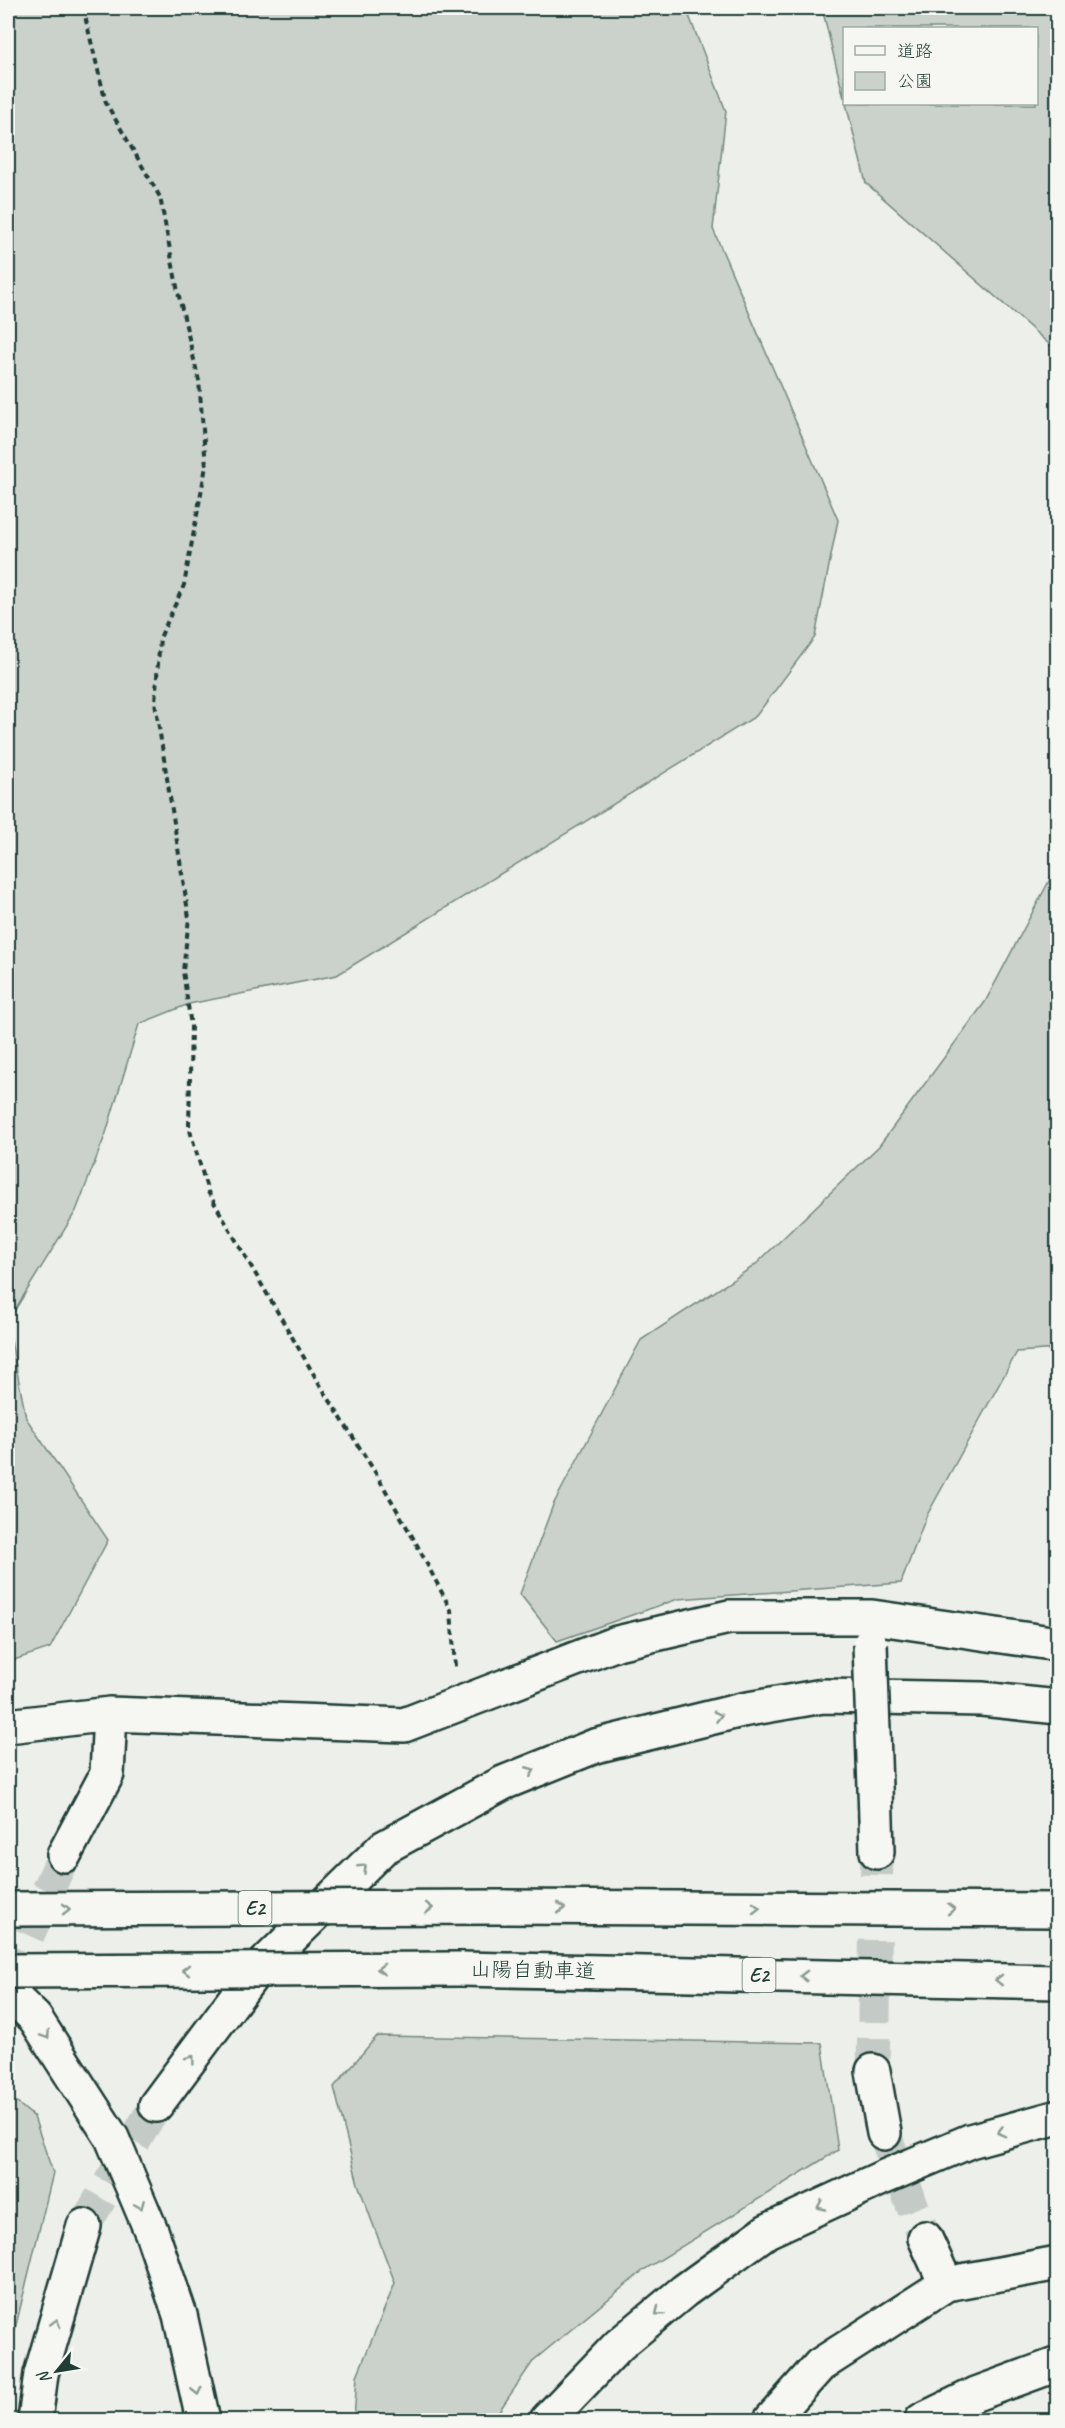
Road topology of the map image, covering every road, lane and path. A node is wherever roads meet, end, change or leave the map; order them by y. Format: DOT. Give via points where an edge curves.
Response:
graph roads {
  1 [pos="84,8"];
  2 [pos="871,1630"];
  3 [pos="1058,1644"];
  4 [pos="457,1704"];
  5 [pos="1058,1707"];
  6 [pos="110,1714"];
  7 [pos="8,1726"];
  8 [pos="877,1852"];
  9 [pos="64,1855"];
  10 [pos="8,1909"];
  11 [pos="1058,1910"];
  12 [pos="8,1971"];
  13 [pos="1058,1982"];
  14 [pos="8,1992"];
  15 [pos="873,2071"];
  16 [pos="156,2106"];
  17 [pos="1058,2117"];
  18 [pos="884,2133"];
  19 [pos="84,2226"];
  20 [pos="926,2238"];
  21 [pos="1058,2263"];
  22 [pos="946,2284"];
  23 [pos="1058,2364"];
  24 [pos="34,2421"];
  25 [pos="203,2421"];
  26 [pos="547,2421"];
  27 [pos="771,2421"];
  28 [pos="922,2421"];
  1 -- 4 [label="path" via="106,103 160,197 199,381 206,466 183,585 160,638 155,702 189,918 183,971 191,1026 189,1127 208,1192 375,1472 451,1610"];
  2 -- 3 [label="main road"];
  2 -- 4 [label="main road" via="729,1617 617,1643"];
  2 -- 8 [label="main road, bridge"];
  4 -- 6 [label="main road" via="404,1725"];
  16 -- 5 [label="main road, one-way" via="252,1976 383,1848 503,1783 595,1746 742,1710 823,1696 982,1699"];
  6 -- 7 [label="main road"];
  6 -- 9 [label="main road" via="107,1774"];
  10 -- 11 [label="main road, E2, one-way, bridge"];
  13 -- 12 [label="main road, 山陽自動車道 / E2, one-way, bridge" via="461,1969"];
  14 -- 25 [label="main road, one-way" via="35,2018 112,2138 152,2233 180,2315"];
  15 -- 18 [label="main road"];
  17 -- 26 [label="main road, one-way" via="970,2140 767,2231 684,2291 619,2345"];
  24 -- 19 [label="main road, one-way" via="41,2374"];
  20 -- 22 [label="main road"];
  21 -- 22 [label="main road"];
  22 -- 27 [label="main road" via="820,2365"];
  23 -- 28 [label="main road" via="976,2394"];
}
